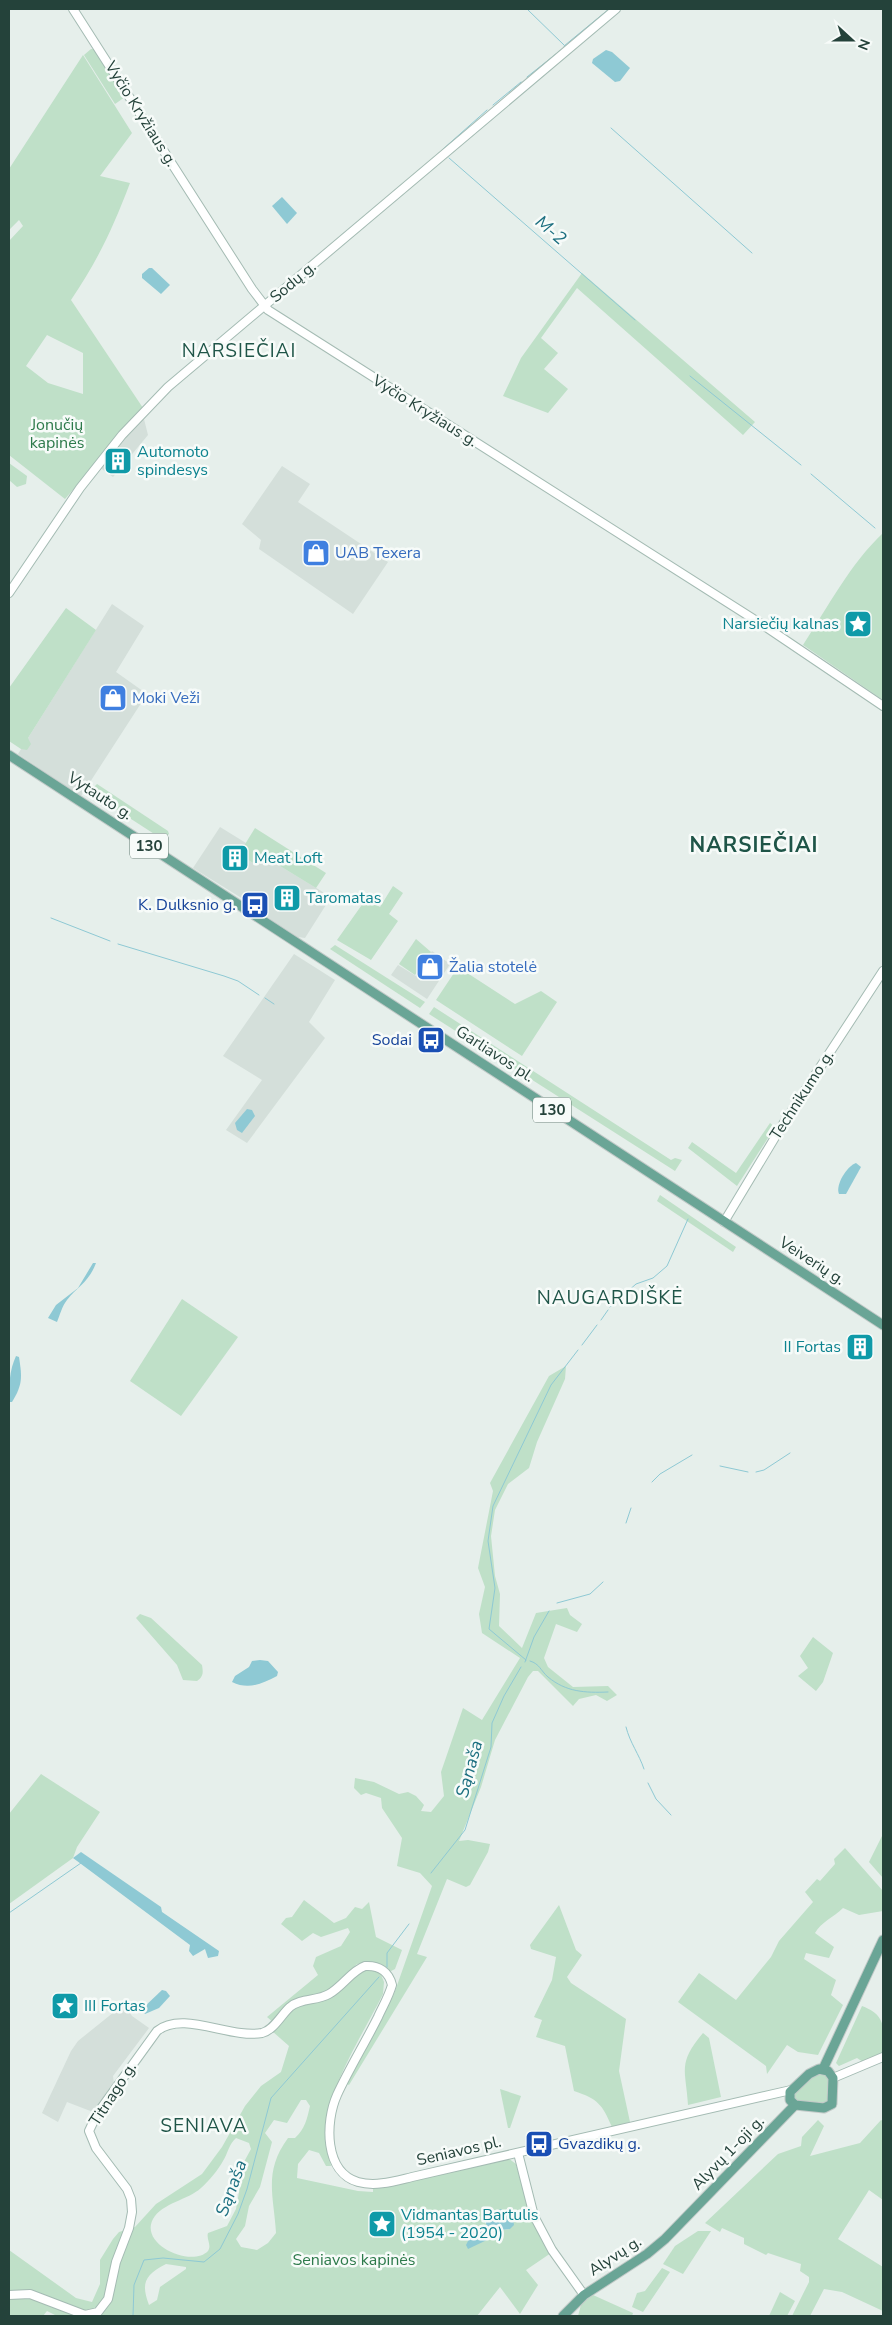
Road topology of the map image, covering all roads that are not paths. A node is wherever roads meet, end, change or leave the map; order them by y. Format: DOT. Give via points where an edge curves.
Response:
graph roads {
  1 [pos="73,9"];
  2 [pos="616,9"];
  3 [pos="264,306"];
  4 [pos="9,593"];
  5 [pos="883,706"];
  6 [pos="9,755"];
  7 [pos="274,928"];
  8 [pos="883,970"];
  9 [pos="724,1222"];
  10 [pos="883,1325"];
  11 [pos="883,1940"];
  12 [pos="390,1977"];
  13 [pos="883,2057"];
  14 [pos="823,2069"];
  15 [pos="833,2078"];
  16 [pos="791,2090"];
  17 [pos="795,2106"];
  18 [pos="518,2153"];
  19 [pos="682,2221"];
  20 [pos="9,2295"];
  21 [pos="584,2295"];
  22 [pos="563,2316"];
  1 -- 3 [label="main road, Vyčio Kryžiaus g."];
  2 -- 3 [label="main road, Sodų g."];
  3 -- 4 [label="main road, Sodų g." via="173,381 144,410 67,505"];
  3 -- 5 [label="main road, Vyčio Kryžiaus g." via="281,320 760,624"];
  6 -- 7 [label="main road, Vytauto g. / 130"];
  7 -- 9 [label="main road, Garliavos pl. / 130"];
  8 -- 9 [label="main road, Technikumo g."];
  9 -- 10 [label="main road, Veiverių g. / 130"];
  11 -- 14 [label="main road"];
  12 -- 18 [label="main road, Seniavos pl." via="390,1992 334,2104 330,2139 339,2170 358,2182 377,2184"];
  12 -- 20 [label="main road, Titnago g." via="381,1968 361,1967 329,1994 290,2007 262,2033 186,2024 172,2024 157,2031 97,2114 89,2131 96,2148 131,2199 129,2228 116,2262 108,2299 98,2312 85,2316 30,2294"];
  13 -- 15 [label="main road"];
  14 -- 15 [label="main road"];
  14 -- 16 [label="main road, Seniavos pl." via="812,2071"];
  15 -- 17 [label="main road" via="833,2100 829,2106"];
  16 -- 17 [label="main road" via="790,2100"];
  16 -- 18 [label="main road, Seniavos pl."];
  17 -- 19 [label="main road, Alyvų 1-oji g."];
  18 -- 21 [label="main road" via="534,2216 552,2250"];
  19 -- 21 [label="main road, Alyvų g." via="647,2254"];
  21 -- 22 [label="main road, Alyvų g."];
}
